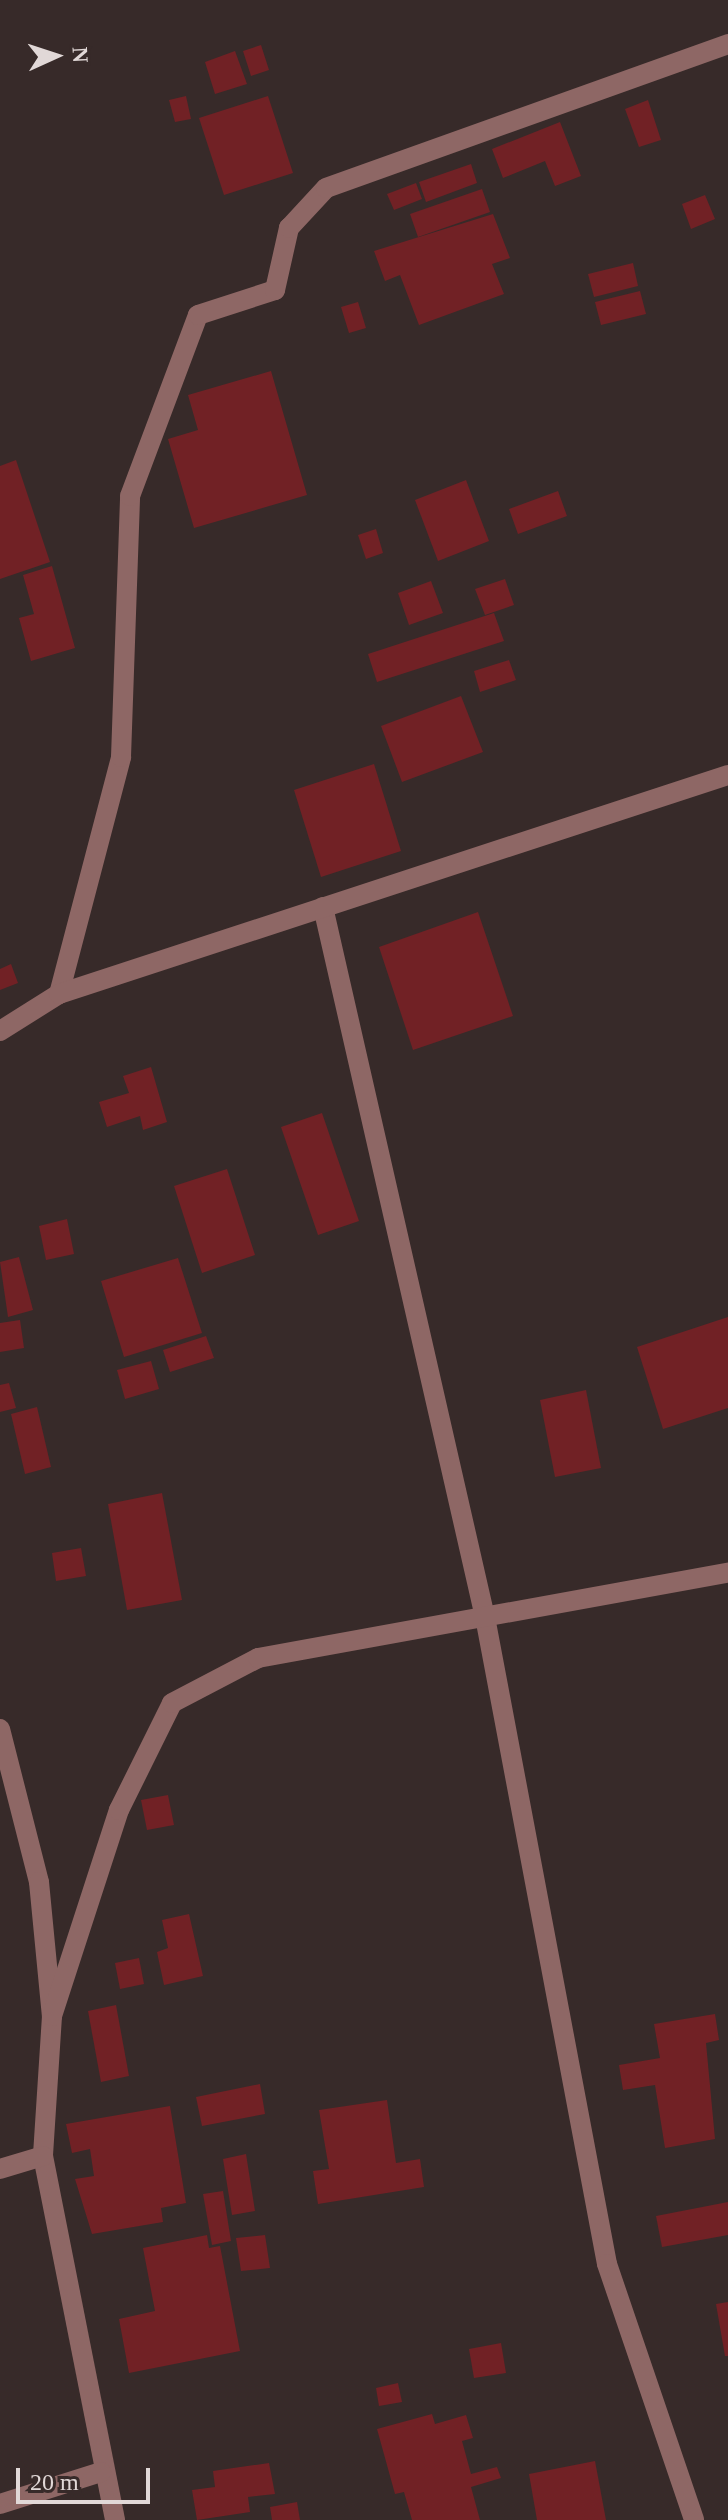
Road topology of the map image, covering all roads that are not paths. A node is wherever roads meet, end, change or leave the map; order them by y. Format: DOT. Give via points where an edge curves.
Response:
graph roads {
  1 [pos="728,44"];
  2 [pos="728,775"];
  3 [pos="323,907"];
  4 [pos="59,994"];
  5 [pos="0,1031"];
  6 [pos="728,1573"];
  7 [pos="485,1617"];
  8 [pos="0,1729"];
  9 [pos="52,2016"];
  10 [pos="43,2156"];
  11 [pos="0,2169"];
  12 [pos="101,2472"];
  13 [pos="0,2504"];
  14 [pos="115,2520"];
  15 [pos="694,2520"];
  1 -- 4 [label="street" via="326,188 289,228 275,290 198,315 130,496 121,757"];
  2 -- 3 [label="street"];
  3 -- 4 [label="street"];
  3 -- 7 [label="street"];
  4 -- 5 [label="street"];
  6 -- 7 [label="street"];
  7 -- 9 [label="street" via="258,1658 172,1703 119,1810"];
  7 -- 15 [label="street" via="607,2264"];
  8 -- 9 [label="street" via="39,1882"];
  9 -- 10 [label="street"];
  10 -- 11 [label="street"];
  10 -- 12 [label="street"];
  12 -- 13 [label="street"];
  12 -- 14 [label="street"];
}
